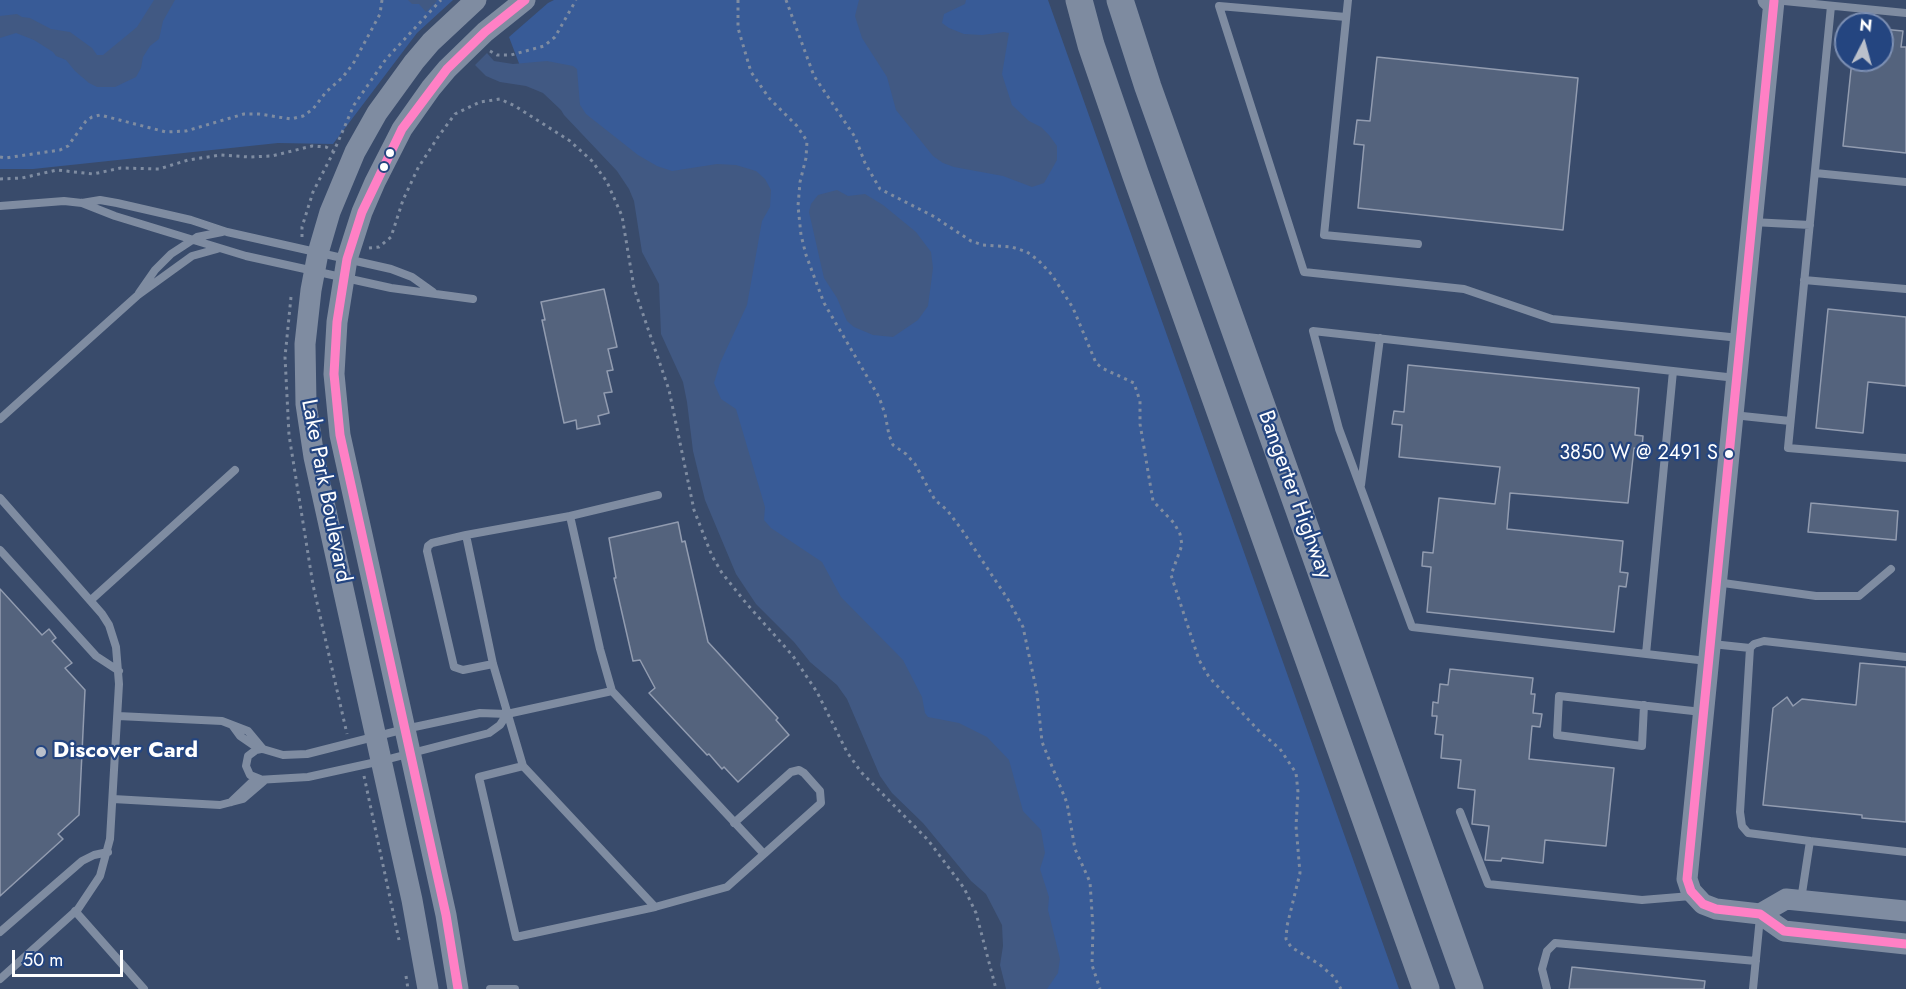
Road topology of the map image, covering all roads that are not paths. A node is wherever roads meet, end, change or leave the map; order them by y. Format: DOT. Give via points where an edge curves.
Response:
graph roads {
  1 [pos="476,0"];
  2 [pos="525,0"];
  3 [pos="1079,0"];
  4 [pos="1120,0"];
  5 [pos="1348,0"];
  6 [pos="1768,0"];
  7 [pos="1774,0"];
  8 [pos="1831,6"];
  9 [pos="1906,13"];
  10 [pos="1346,17"];
  11 [pos="1815,173"];
  12 [pos="1906,182"];
  13 [pos="82,202"];
  14 [pos="0,206"];
  15 [pos="1752,222"];
  16 [pos="1810,225"];
  17 [pos="227,232"];
  18 [pos="191,240"];
  19 [pos="1418,244"];
  20 [pos="220,249"];
  21 [pos="316,262"];
  22 [pos="345,269"];
  23 [pos="1804,280"];
  24 [pos="1906,289"];
  25 [pos="433,292"];
  26 [pos="138,296"];
  27 [pos="473,299"];
  28 [pos="1380,338"];
  29 [pos="1740,338"];
  30 [pos="1673,371"];
  31 [pos="1736,378"];
  32 [pos="1733,415"];
  33 [pos="0,419"];
  34 [pos="1790,421"];
  35 [pos="1906,458"];
  36 [pos="235,470"];
  37 [pos="1360,489"];
  38 [pos="658,495"];
  39 [pos="0,498"];
  40 [pos="570,516"];
  41 [pos="466,535"];
  42 [pos="0,550"];
  43 [pos="1891,569"];
  44 [pos="1716,582"];
  45 [pos="91,600"];
  46 [pos="1750,648"];
  47 [pos="1709,652"];
  48 [pos="1646,654"];
  49 [pos="1906,657"];
  50 [pos="493,664"];
  51 [pos="119,671"];
  52 [pos="612,691"];
  53 [pos="1644,705"];
  54 [pos="1703,712"];
  55 [pos="507,714"];
  56 [pos="117,716"];
  57 [pos="405,729"];
  58 [pos="376,737"];
  59 [pos="263,750"];
  60 [pos="410,753"];
  61 [pos="381,761"];
  62 [pos="523,766"];
  63 [pos="270,778"];
  64 [pos="260,779"];
  65 [pos="113,799"];
  66 [pos="231,802"];
  67 [pos="1460,812"];
  68 [pos="734,822"];
  69 [pos="1810,841"];
  70 [pos="108,852"];
  71 [pos="1906,852"];
  72 [pos="764,854"];
  73 [pos="1695,896"];
  74 [pos="1801,900"];
  75 [pos="655,907"];
  76 [pos="75,911"];
  77 [pos="1906,911"];
  78 [pos="1760,914"];
  79 [pos="0,932"];
  80 [pos="1906,944"];
  81 [pos="1756,961"];
  82 [pos="0,979"];
  83 [pos="144,989"];
  84 [pos="428,989"];
  85 [pos="458,989"];
  86 [pos="490,989"];
  87 [pos="515,989"];
  88 [pos="1426,989"];
  89 [pos="1470,989"];
  90 [pos="1547,989"];
  91 [pos="1753,989"];
  1 -- 21 [label="street, Lake Park Boulevard" via="432,42 377,113 346,172"];
  2 -- 22 [label="street, Lake Park Boulevard" via="466,49 416,108 375,182"];
  3 -- 88 [label="highway, Bangerter Highway" via="1135,173"];
  4 -- 89 [label="highway, Bangerter Highway"];
  5 -- 10 [label="lane"];
  6 -- 7 [label="street"];
  7 -- 8 [label="lane"];
  7 -- 15 [label="street"];
  8 -- 9 [label="lane"];
  8 -- 11 [label="lane"];
  10 -- 19 [label="lane" via="1324,235"];
  10 -- 29 [label="lane" via="1219,6 1304,272 1464,289 1552,319"];
  11 -- 12 [label="lane"];
  11 -- 16 [label="lane"];
  13 -- 14 [label="lane"];
  13 -- 17 [label="lane" via="117,203"];
  13 -- 18 [label="lane" via="101,212"];
  15 -- 16 [label="lane"];
  15 -- 29 [label="street"];
  16 -- 23 [label="lane"];
  17 -- 18 [label="lane"];
  17 -- 21 [label="lane"];
  18 -- 20 [label="lane"];
  18 -- 26 [label="lane" via="162,262"];
  20 -- 21 [label="lane"];
  20 -- 26 [label="lane" via="192,256"];
  21 -- 22 [label="lane"];
  21 -- 22 [label="lane"];
  21 -- 58 [label="street, Lake Park Boulevard" via="305,344 309,431"];
  22 -- 25 [label="lane" via="391,288"];
  22 -- 25 [label="lane" via="402,272"];
  22 -- 57 [label="street, Lake Park Boulevard" via="335,356 340,435"];
  23 -- 24 [label="lane"];
  23 -- 34 [label="lane"];
  25 -- 27 [label="lane"];
  26 -- 33 [label="lane"];
  28 -- 30 [label="lane"];
  28 -- 37 [label="lane"];
  28 -- 37 [label="lane" via="1314,331 1339,429"];
  29 -- 31 [label="street"];
  30 -- 31 [label="lane"];
  30 -- 48 [label="lane"];
  31 -- 32 [label="street"];
  32 -- 34 [label="lane"];
  32 -- 44 [label="street"];
  34 -- 35 [label="lane" via="1788,448"];
  36 -- 45 [label="lane"];
  37 -- 48 [label="lane" via="1412,627"];
  38 -- 40 [label="lane"];
  39 -- 45 [label="lane"];
  40 -- 41 [label="lane"];
  40 -- 52 [label="lane"];
  41 -- 50 [label="lane"];
  41 -- 50 [label="lane" via="432,543 427,551 454,667 463,670"];
  42 -- 51 [label="lane" via="96,656"];
  43 -- 44 [label="lane" via="1859,596 1816,596"];
  44 -- 47 [label="street"];
  45 -- 51 [label="lane" via="113,636"];
  46 -- 47 [label="lane"];
  46 -- 49 [label="lane" via="1764,641"];
  46 -- 69 [label="lane" via="1742,826 1748,833"];
  47 -- 48 [label="lane"];
  47 -- 54 [label="street"];
  50 -- 55 [label="lane"];
  51 -- 56 [label="lane"];
  52 -- 55 [label="lane"];
  52 -- 68 [label="lane"];
  53 -- 53 [label="lane" via="1559,696 1557,735 1642,746"];
  53 -- 54 [label="lane"];
  54 -- 73 [label="street" via="1687,871"];
  55 -- 57 [label="lane" via="480,713"];
  55 -- 60 [label="lane" via="489,733"];
  55 -- 62 [label="lane"];
  56 -- 59 [label="lane" via="216,720 248,731"];
  56 -- 65 [label="lane"];
  57 -- 58 [label="lane"];
  57 -- 60 [label="street, Lake Park Boulevard"];
  58 -- 59 [label="lane" via="307,754 283,755"];
  58 -- 61 [label="street, Lake Park Boulevard"];
  59 -- 64 [label="lane" via="252,752 246,760 250,775"];
  60 -- 61 [label="lane"];
  60 -- 85 [label="street, Lake Park Boulevard"];
  61 -- 63 [label="lane" via="308,777"];
  61 -- 84 [label="street, Lake Park Boulevard"];
  62 -- 75 [label="lane"];
  62 -- 75 [label="lane" via="479,777 516,937"];
  63 -- 64 [label="lane"];
  63 -- 66 [label="lane" via="243,799"];
  64 -- 66 [label="lane"];
  65 -- 66 [label="lane" via="210,805"];
  65 -- 70 [label="lane"];
  67 -- 73 [label="lane" via="1488,884 1642,900"];
  68 -- 72 [label="lane"];
  68 -- 72 [label="lane" via="791,771 804,773 820,791 821,803"];
  69 -- 71 [label="lane"];
  69 -- 74 [label="lane"];
  70 -- 76 [label="lane" via="94,888"];
  70 -- 79 [label="lane" via="82,861"];
  72 -- 75 [label="lane" via="727,887"];
  73 -- 78 [label="street" via="1716,909"];
  74 -- 77 [label="street"];
  74 -- 78 [label="street" via="1786,899"];
  76 -- 82 [label="lane"];
  76 -- 83 [label="lane"];
  78 -- 80 [label="street" via="1784,931"];
  78 -- 81 [label="lane"];
  81 -- 90 [label="lane" via="1556,943 1547,951 1542,969"];
  81 -- 91 [label="lane"];
  86 -- 87 [label="lane"];
}
